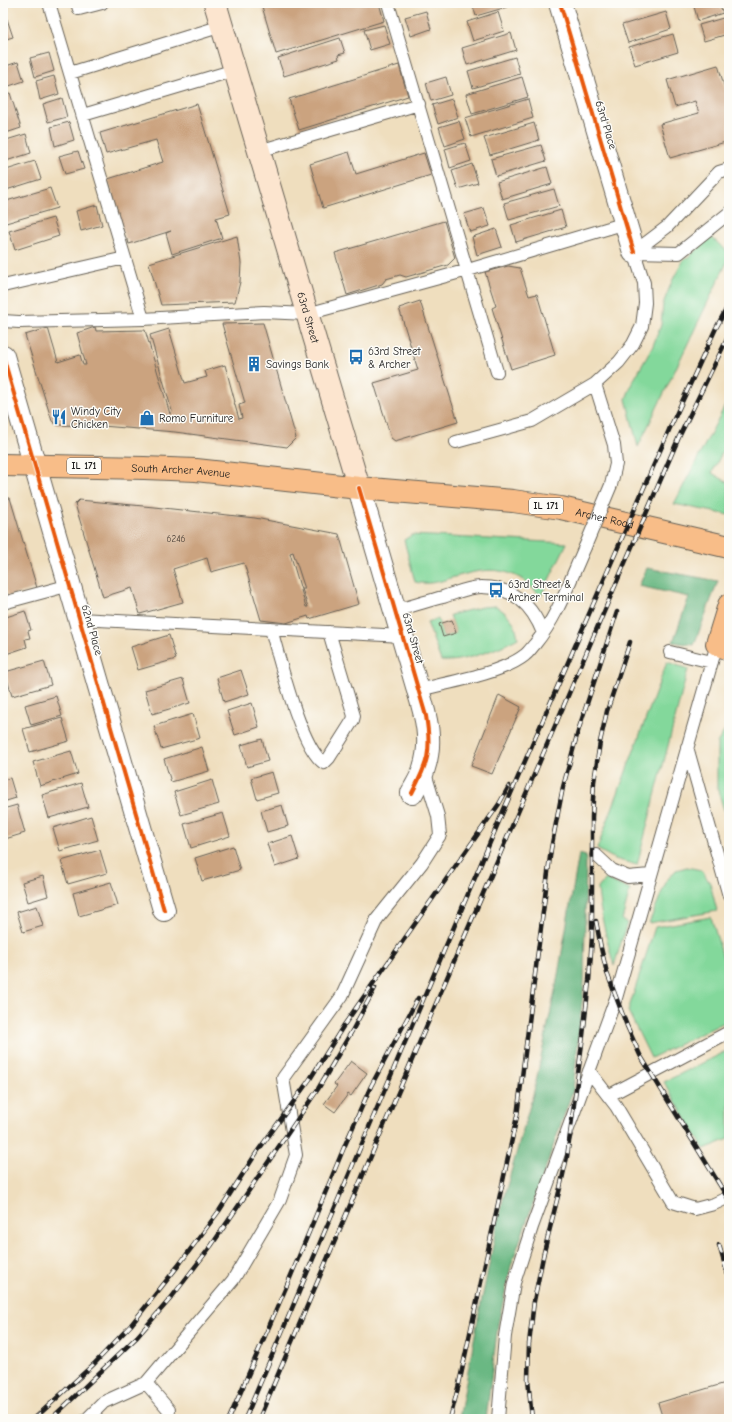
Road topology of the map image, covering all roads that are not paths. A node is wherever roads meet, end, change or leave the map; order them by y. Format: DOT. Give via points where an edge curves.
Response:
graph roads {
  1 [pos="49,3"];
  2 [pos="77,3"];
  3 [pos="102,3"];
  4 [pos="215,3"];
  5 [pos="388,3"];
  6 [pos="560,3"];
  7 [pos="222,26"];
  8 [pos="235,70"];
  9 [pos="70,73"];
  10 [pos="419,104"];
  11 [pos="83,115"];
  12 [pos="259,151"];
  13 [pos="729,169"];
  14 [pos="729,213"];
  15 [pos="626,224"];
  16 [pos="634,252"];
  17 [pos="125,258"];
  18 [pos="468,270"];
  19 [pos="3,286"];
  20 [pos="307,314"];
  21 [pos="143,319"];
  22 [pos="3,321"];
  23 [pos="3,356"];
  24 [pos="497,372"];
  25 [pos="595,384"];
  26 [pos="456,442"];
  27 [pos="3,465"];
  28 [pos="35,465"];
  29 [pos="359,488"];
  30 [pos="729,547"];
  31 [pos="70,585"];
  32 [pos="3,603"];
  33 [pos="729,605"];
  34 [pos="395,611"];
  35 [pos="80,619"];
  36 [pos="271,629"];
  37 [pos="329,632"];
  38 [pos="543,634"];
  39 [pos="403,636"];
  40 [pos="670,652"];
  41 [pos="720,652"];
  42 [pos="418,690"];
  43 [pos="687,747"];
  44 [pos="424,770"];
  45 [pos="412,793"];
  46 [pos="596,855"];
  47 [pos="650,876"];
  48 [pos="729,896"];
  49 [pos="164,910"];
  50 [pos="729,1032"];
  51 [pos="589,1071"];
  52 [pos="608,1096"];
  53 [pos="729,1196"];
  54 [pos="146,1383"];
  55 [pos="86,1419"];
  56 [pos="168,1419"];
  57 [pos="498,1419"];
  1 -- 9 [label="lane"];
  2 -- 3 [label="lane" via="79,9"];
  4 -- 7 [label="main road, 63rd Street"];
  5 -- 10 [label="lane"];
  6 -- 15 [label="street, 63rd Place"];
  7 -- 8 [label="main road, 63rd Street"];
  7 -- 9 [label="lane"];
  8 -- 11 [label="lane"];
  8 -- 12 [label="main road, 63rd Street"];
  9 -- 11 [label="lane"];
  10 -- 12 [label="lane"];
  10 -- 18 [label="lane"];
  11 -- 17 [label="lane"];
  12 -- 20 [label="main road, 63rd Street"];
  13 -- 16 [label="lane" via="719,172 667,227"];
  14 -- 16 [label="lane" via="680,253"];
  15 -- 16 [label="street, 63rd Place"];
  15 -- 18 [label="lane"];
  16 -- 25 [label="lane" via="644,283 642,326 633,344 619,362"];
  17 -- 19 [label="lane"];
  17 -- 21 [label="lane"];
  18 -- 20 [label="lane"];
  18 -- 24 [label="lane"];
  20 -- 21 [label="lane" via="264,312"];
  20 -- 29 [label="main road, 63rd Street"];
  21 -- 22 [label="lane"];
  23 -- 28 [label="street, 62nd Place"];
  25 -- 26 [label="lane" via="532,421"];
  25 -- 38 [label="lane, bridge" via="614,445 616,464 611,485 585,547 554,616"];
  27 -- 28 [label="main road, South Archer Avenue / IL 171"];
  28 -- 29 [label="main road, South Archer Avenue / IL 171" via="196,470"];
  28 -- 31 [label="street, 62nd Place"];
  29 -- 30 [label="main road, Archer Road / IL 171" via="513,501 561,508"];
  29 -- 34 [label="street, 63rd Street"];
  31 -- 32 [label="lane"];
  31 -- 35 [label="street, 62nd Place"];
  33 -- 41 [label="main road"];
  34 -- 38 [label="lane" via="480,587 496,589 510,592 523,601 533,612"];
  34 -- 39 [label="street, 63rd Street"];
  35 -- 36 [label="lane"];
  35 -- 49 [label="street, 62nd Place"];
  36 -- 37 [label="lane"];
  36 -- 37 [label="lane" via="296,713 318,760 324,763 354,716"];
  37 -- 39 [label="lane"];
  38 -- 42 [label="lane" via="525,655 506,666"];
  39 -- 42 [label="street, 63rd Street"];
  40 -- 41 [label="lane"];
  41 -- 43 [label="lane"];
  42 -- 44 [label="street, 63rd Street" via="429,734"];
  43 -- 47 [label="lane"];
  43 -- 48 [label="lane"];
  44 -- 45 [label="street, 63rd Street"];
  44 -- 54 [label="lane" via="438,816 440,835 422,863 377,919 342,996 283,1078 296,1155 280,1200 233,1280"];
  46 -- 47 [label="lane" via="612,870 628,877"];
  47 -- 51 [label="lane" via="616,998"];
  50 -- 52 [label="lane"];
  51 -- 52 [label="lane"];
  51 -- 57 [label="lane" via="514,1283 505,1336"];
  52 -- 53 [label="lane" via="673,1202 694,1209 714,1204"];
  54 -- 55 [label="lane" via="104,1402"];
  54 -- 56 [label="lane" via="169,1410"];
}
